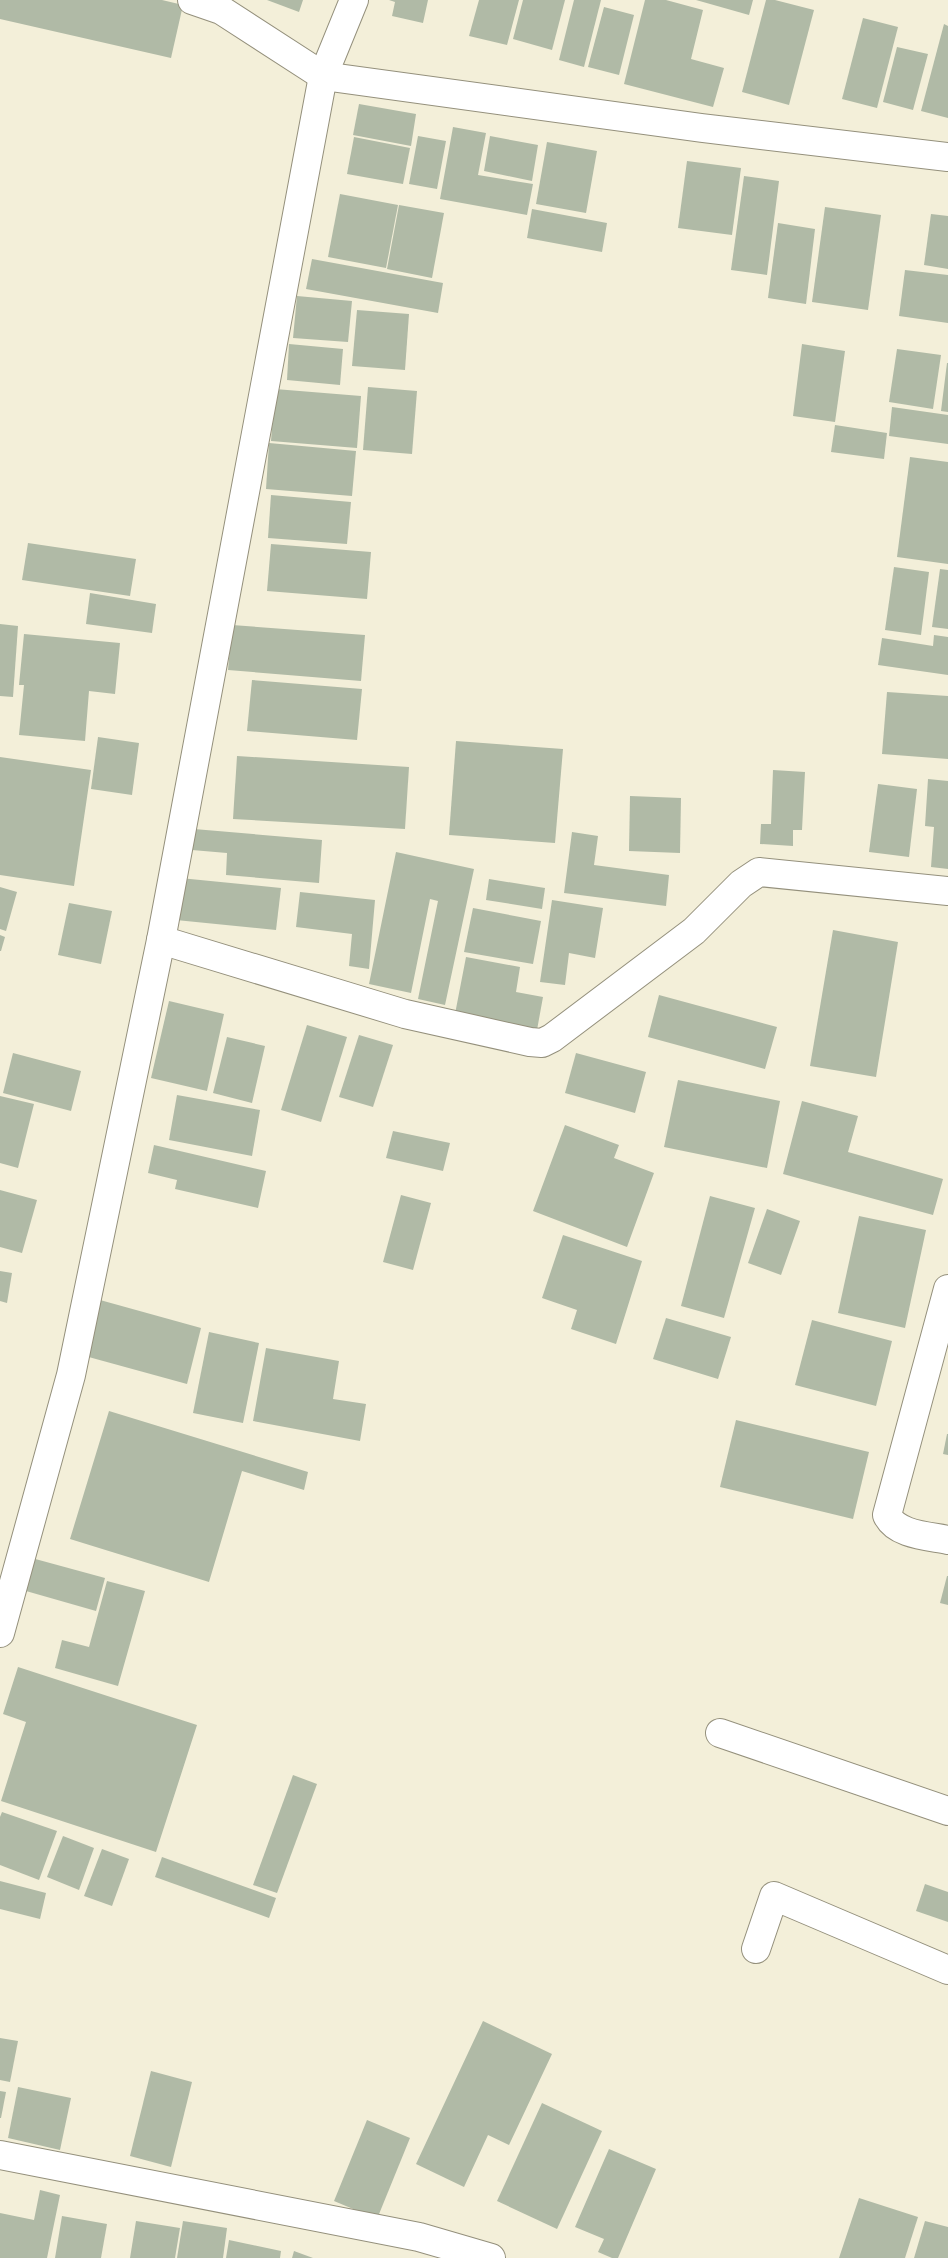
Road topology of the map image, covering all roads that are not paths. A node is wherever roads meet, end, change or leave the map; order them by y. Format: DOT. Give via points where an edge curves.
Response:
graph roads {
  1 [pos="192,0"];
  2 [pos="354,0"];
  3 [pos="323,76"];
  4 [pos="948,157"];
  5 [pos="948,891"];
  6 [pos="160,940"];
  7 [pos="948,1288"];
  8 [pos="948,1540"];
  9 [pos="0,1633"];
  10 [pos="720,1733"];
  11 [pos="948,1811"];
  12 [pos="756,1949"];
  13 [pos="948,1970"];
  14 [pos="0,2155"];
  15 [pos="491,2258"];
  1 -- 3 [label="street" via="221,10"];
  2 -- 3 [label="street"];
  3 -- 4 [label="street" via="702,128"];
  3 -- 6 [label="street"];
  5 -- 6 [label="street" via="758,872 741,884 694,931 542,1043 405,1014"];
  6 -- 9 [label="street" via="71,1375"];
  7 -- 8 [label="street" via="887,1515 898,1528"];
  10 -- 11 [label="street"];
  12 -- 13 [label="street" via="774,1896"];
  14 -- 15 [label="street" via="419,2237"];
}
